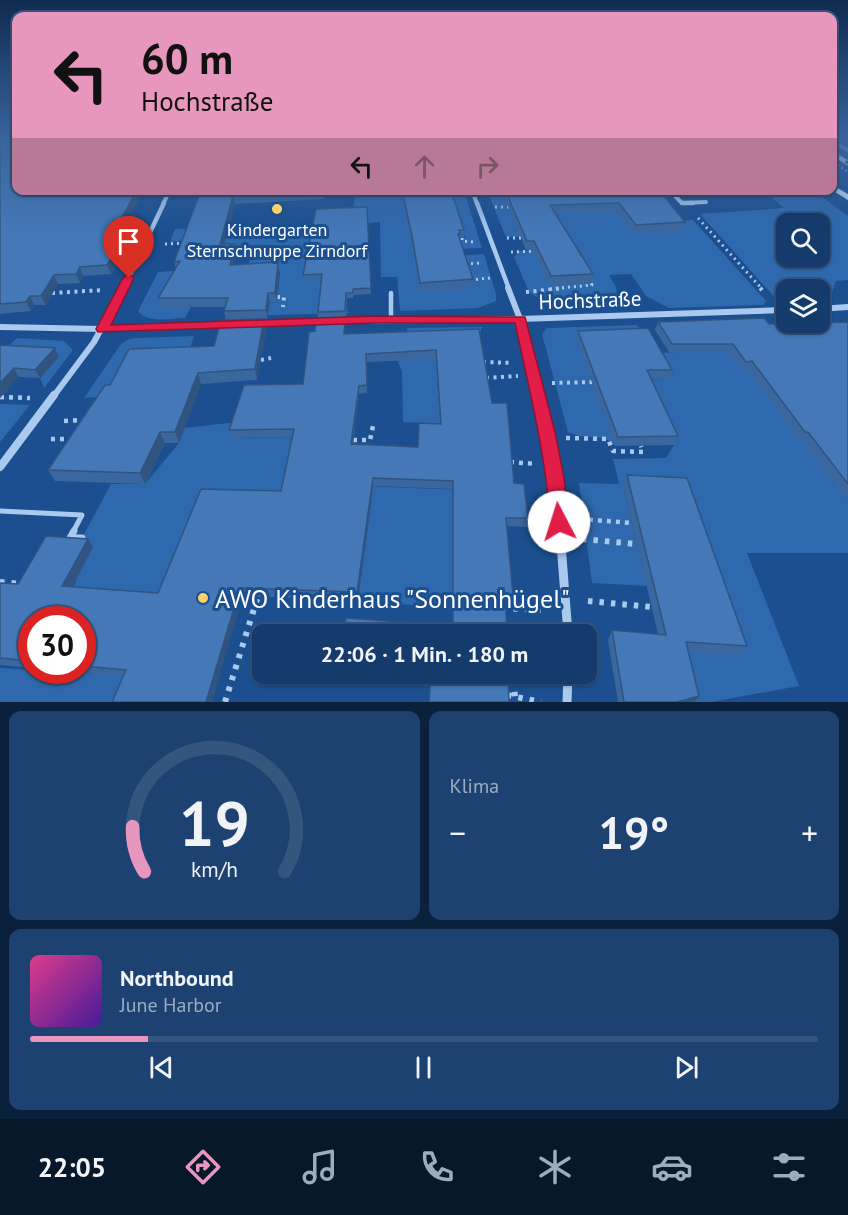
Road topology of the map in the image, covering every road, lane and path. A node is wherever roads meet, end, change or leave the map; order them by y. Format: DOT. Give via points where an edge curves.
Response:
graph roads {
  1 [pos="168,195"];
  2 [pos="474,195"];
  3 [pos="674,195"];
  4 [pos="706,202"];
  5 [pos="682,203"];
  6 [pos="522,206"];
  7 [pos="492,207"];
  8 [pos="533,237"];
  9 [pos="504,238"];
  10 [pos="186,243"];
  11 [pos="165,244"];
  12 [pos="539,251"];
  13 [pos="510,252"];
  14 [pos="487,263"];
  15 [pos="464,264"];
  16 [pos="585,271"];
  17 [pos="493,278"];
  18 [pos="470,280"];
  19 [pos="108,290"];
  20 [pos="526,292"];
  21 [pos="52,293"];
  22 [pos="391,293"];
  23 [pos="771,301"];
  24 [pos="848,307"];
  25 [pos="830,308"];
  26 [pos="776,310"];
  27 [pos="520,319"];
  28 [pos="391,320"];
  29 [pos="256,324"];
  30 [pos="234,325"];
  31 [pos="0,327"];
  32 [pos="102,329"];
  33 [pos="271,358"];
  34 [pos="261,360"];
  35 [pos="483,362"];
  36 [pos="519,363"];
  37 [pos="521,376"];
  38 [pos="486,378"];
  39 [pos="603,382"];
  40 [pos="552,383"];
  41 [pos="0,397"];
  42 [pos="37,398"];
  43 [pos="90,419"];
  44 [pos="64,421"];
  45 [pos="373,426"];
  46 [pos="565,438"];
  47 [pos="51,439"];
  48 [pos="77,439"];
  49 [pos="353,440"];
  50 [pos="641,446"];
  51 [pos="510,462"];
  52 [pos="538,464"];
  53 [pos="0,467"];
  54 [pos="0,511"];
  55 [pos="580,519"];
  56 [pos="632,523"];
  57 [pos="82,538"];
  58 [pos="582,539"];
  59 [pos="636,544"];
  60 [pos="0,582"];
  61 [pos="14,584"];
  62 [pos="33,585"];
  63 [pos="9,591"];
  64 [pos="258,596"];
  65 [pos="588,601"];
  66 [pos="490,607"];
  67 [pos="652,607"];
  68 [pos="542,610"];
  69 [pos="567,624"];
  70 [pos="514,684"];
  71 [pos="568,684"];
  72 [pos="507,695"];
  73 [pos="515,696"];
  74 [pos="225,702"];
  75 [pos="541,702"];
  76 [pos="567,702"];
  1 -- 32 [label="street"];
  2 -- 27 [label="street"];
  3 -- 5 [label="street"];
  4 -- 5 [label="street"];
  5 -- 23 [label="path"];
  6 -- 7 [label="path"];
  8 -- 9 [label="path"];
  10 -- 11 [label="path"];
  12 -- 13 [label="path"];
  14 -- 15 [label="path"];
  16 -- 20 [label="path" via="592,285"];
  17 -- 18 [label="path"];
  19 -- 21 [label="path"];
  22 -- 28 [label="lane"];
  24 -- 25 [label="street"];
  26 -- 27 [label="street, Hochstraße"];
  27 -- 28 [label="street, Hochstraße"];
  27 -- 69 [label="street" via="556,478"];
  28 -- 29 [label="street, Hochstraße"];
  30 -- 32 [label="street"];
  31 -- 32 [label="street"];
  32 -- 53 [label="street"];
  33 -- 34 [label="path"];
  35 -- 36 [label="path"];
  37 -- 38 [label="path"];
  39 -- 40 [label="path"];
  41 -- 42 [label="path"];
  43 -- 44 [label="path"];
  45 -- 49 [label="path" via="370,440"];
  46 -- 50 [label="path" via="609,439 613,451 643,452"];
  47 -- 48 [label="path"];
  51 -- 52 [label="path"];
  54 -- 57 [label="lane" via="82,515 70,538"];
  55 -- 56 [label="path"];
  58 -- 59 [label="path"];
  60 -- 61 [label="path"];
  61 -- 62 [label="path"];
  61 -- 63 [label="path"];
  64 -- 74 [label="path"];
  65 -- 67 [label="path"];
  66 -- 68 [label="path"];
  70 -- 73 [label="path"];
  71 -- 76 [label="street"];
  72 -- 73 [label="path"];
  73 -- 75 [label="path"];
}
